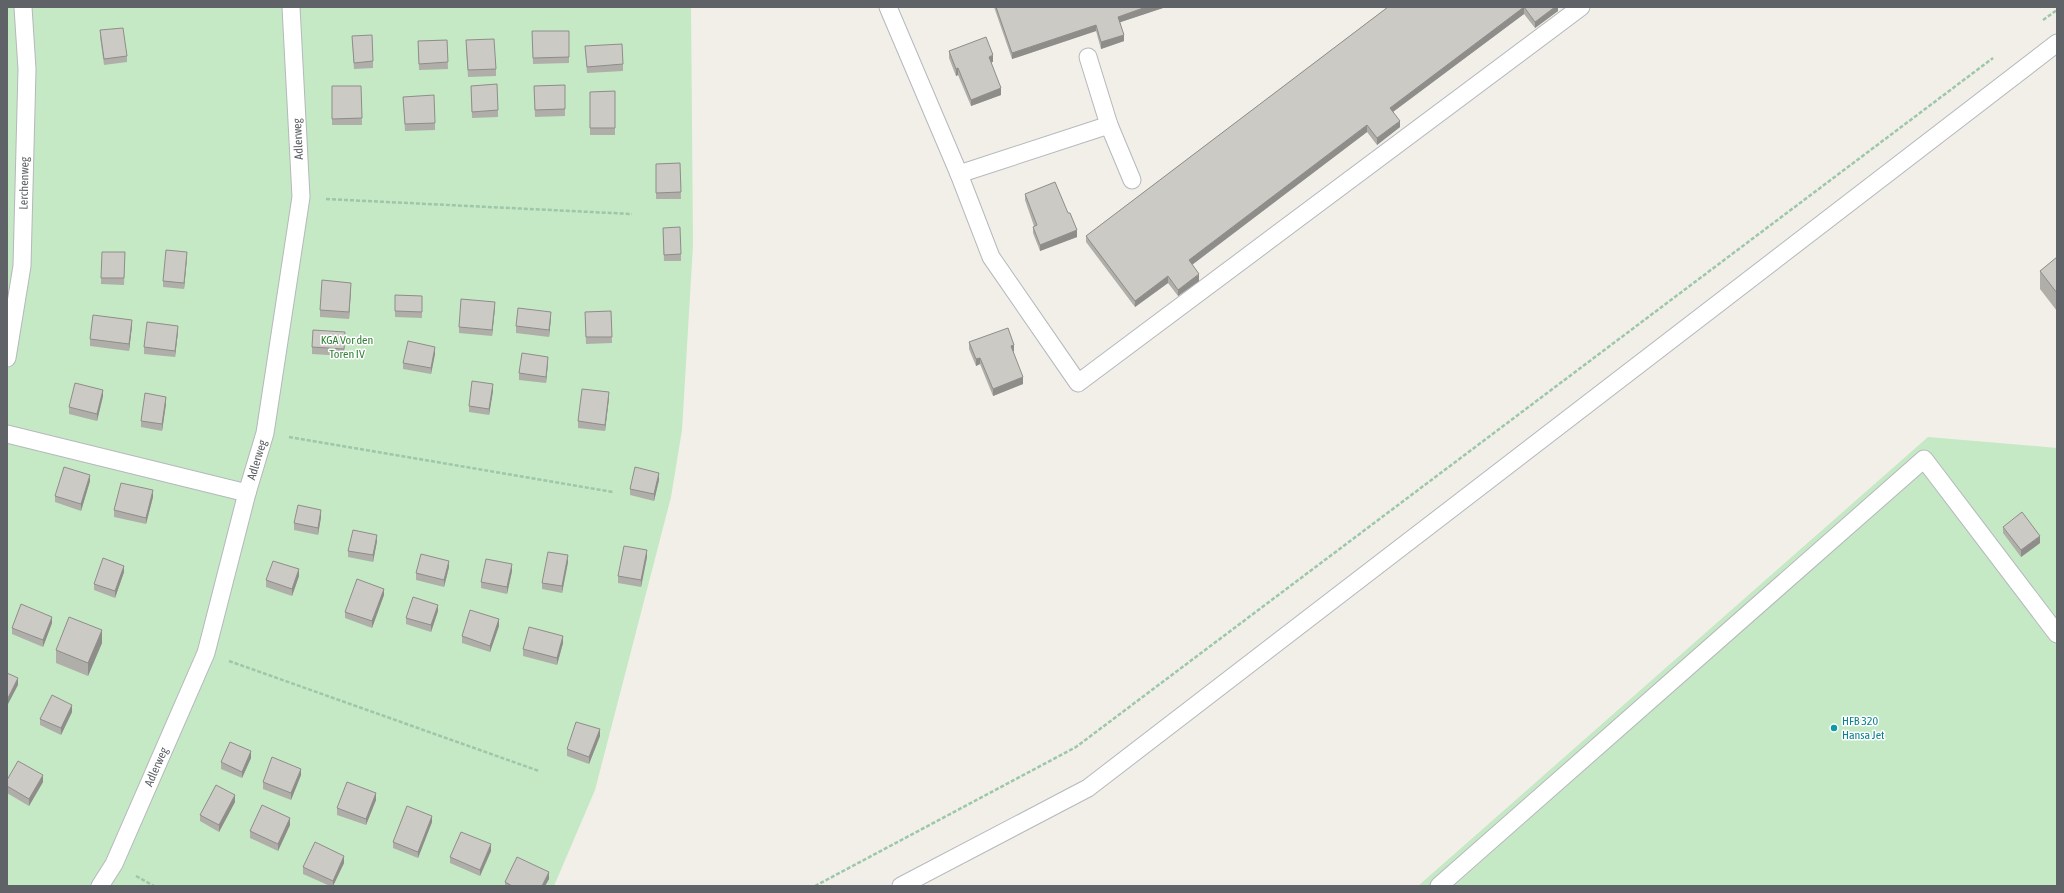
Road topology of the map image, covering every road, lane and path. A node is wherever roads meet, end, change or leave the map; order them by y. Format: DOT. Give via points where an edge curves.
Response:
graph roads {
  1 [pos="23,7"];
  2 [pos="291,7"];
  3 [pos="888,7"];
  4 [pos="1581,7"];
  5 [pos="2057,10"];
  6 [pos="2038,24"];
  7 [pos="2057,43"];
  8 [pos="2000,53"];
  9 [pos="1088,57"];
  10 [pos="1109,125"];
  11 [pos="959,174"];
  12 [pos="1132,180"];
  13 [pos="301,197"];
  14 [pos="632,214"];
  15 [pos="7,358"];
  16 [pos="265,433"];
  17 [pos="7,434"];
  18 [pos="613,492"];
  19 [pos="247,493"];
  20 [pos="2057,634"];
  21 [pos="206,653"];
  22 [pos="538,771"];
  23 [pos="100,886"];
  24 [pos="815,886"];
  25 [pos="901,886"];
  26 [pos="1439,886"];
  1 -- 15 [label="lane, Lerchenweg" via="27,69 22,266"];
  2 -- 13 [label="lane, Adlerweg"];
  3 -- 11 [label="lane"];
  4 -- 11 [label="lane" via="1078,383 991,257"];
  5 -- 6 [label="path"];
  7 -- 25 [label="lane" via="1088,788"];
  8 -- 24 [label="path" via="1076,747"];
  9 -- 10 [label="lane"];
  10 -- 11 [label="lane"];
  10 -- 12 [label="lane"];
  13 -- 14 [label="path"];
  13 -- 16 [label="lane, Adlerweg"];
  16 -- 18 [label="path"];
  16 -- 19 [label="lane, Adlerweg"];
  17 -- 19 [label="lane"];
  19 -- 21 [label="lane, Adlerweg"];
  20 -- 26 [label="lane" via="1924,459"];
  21 -- 22 [label="path"];
  21 -- 23 [label="lane, Adlerweg" via="114,864"];
}
